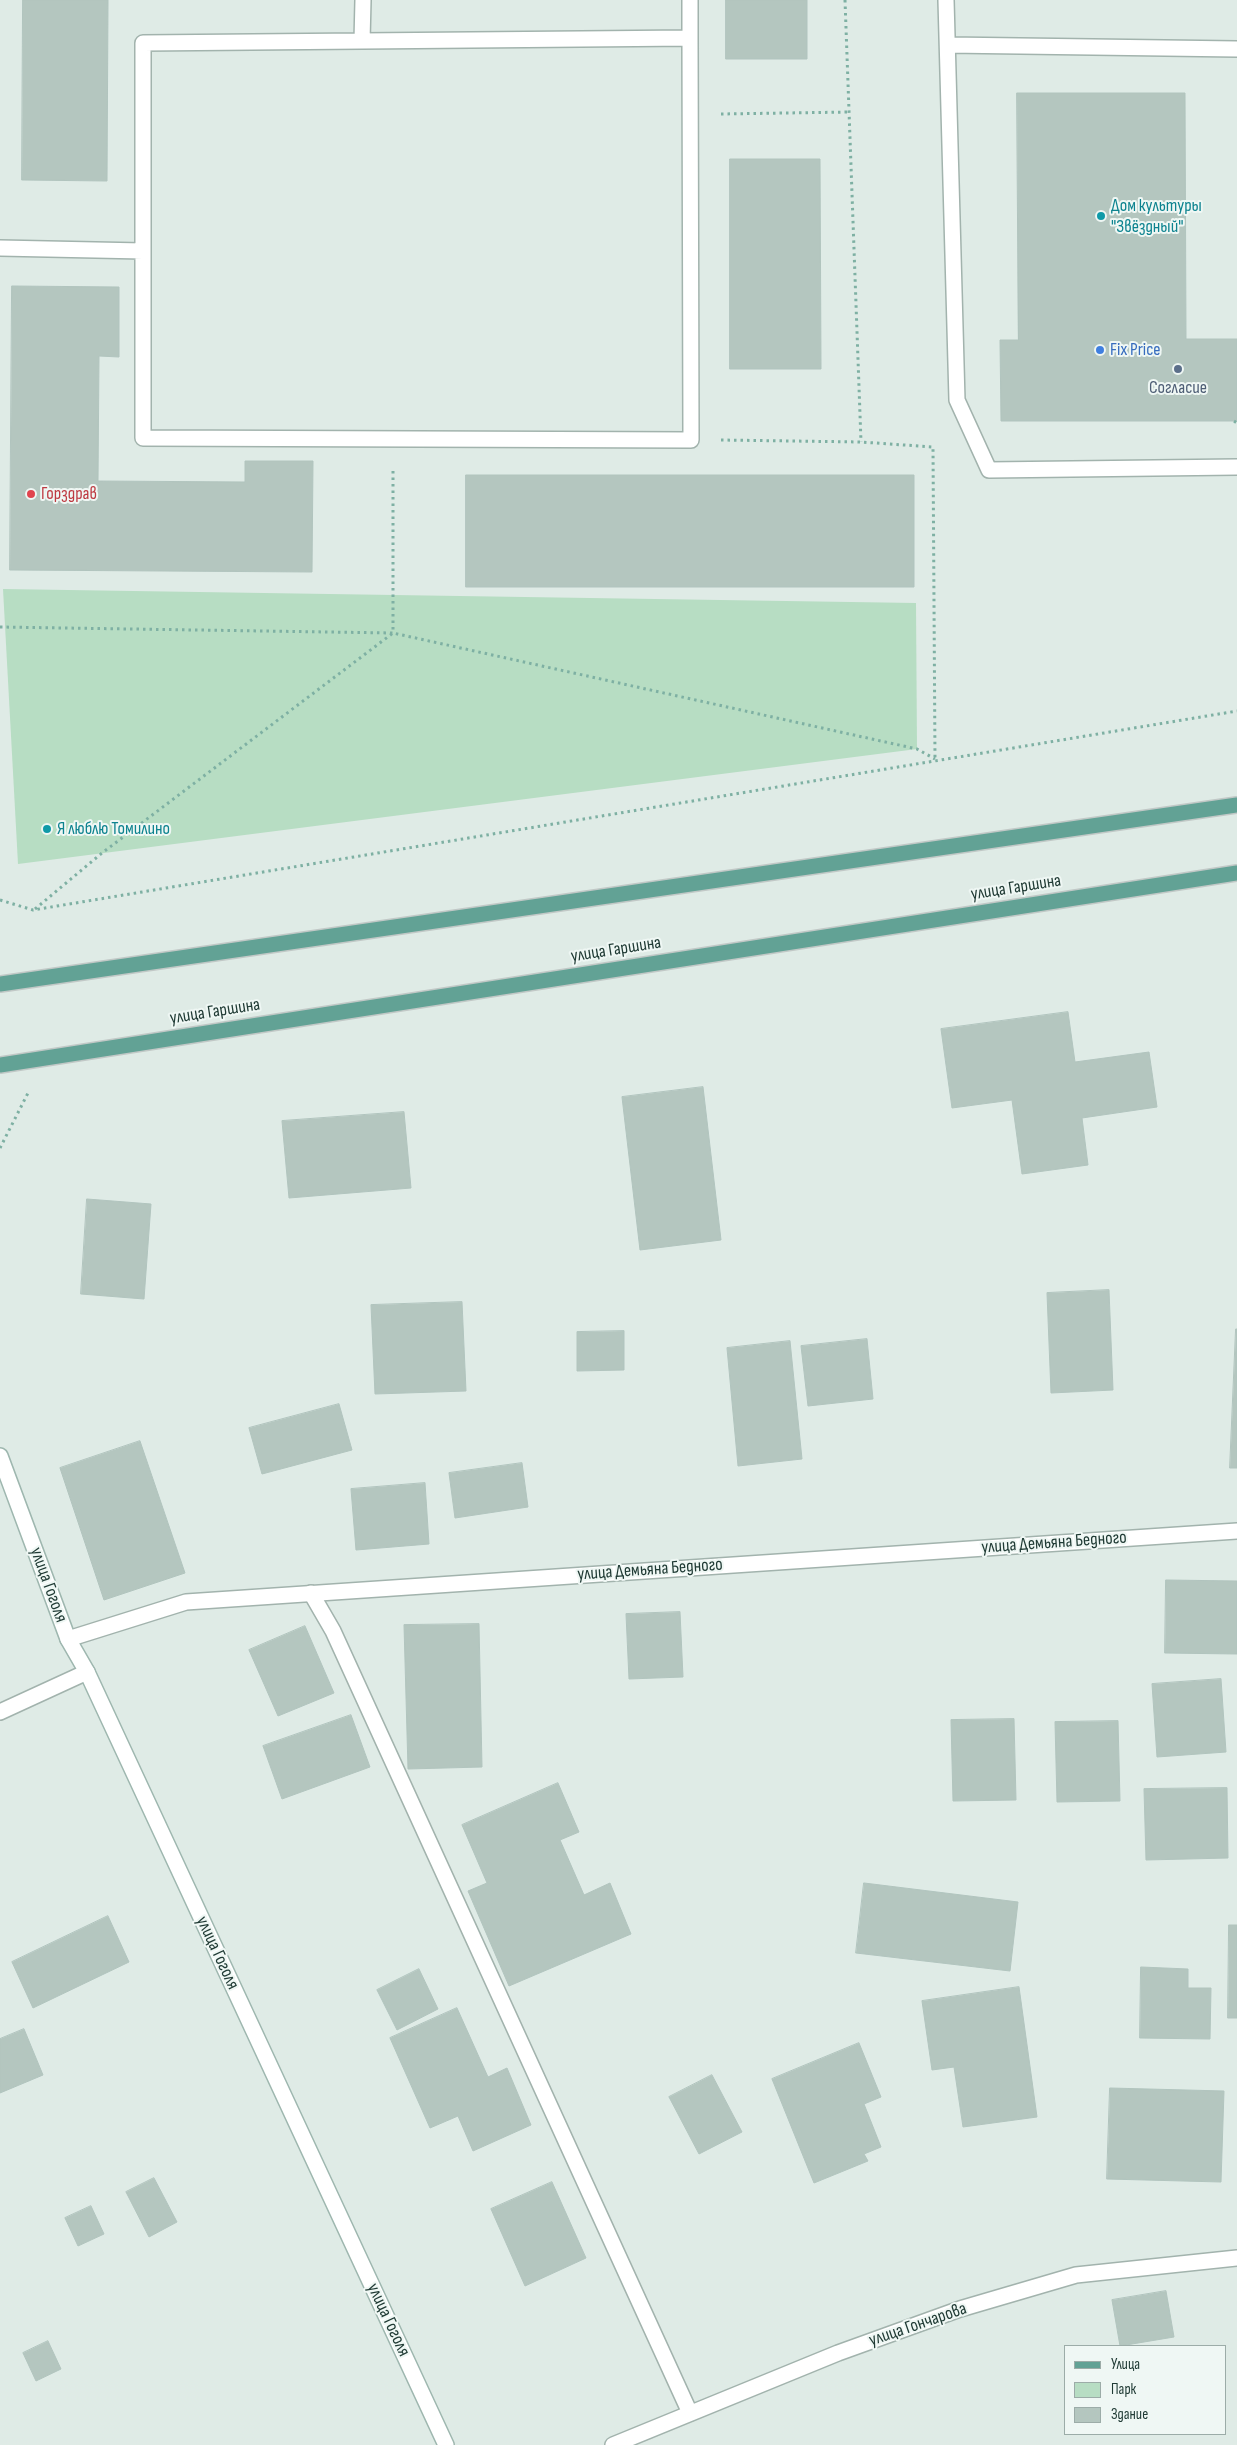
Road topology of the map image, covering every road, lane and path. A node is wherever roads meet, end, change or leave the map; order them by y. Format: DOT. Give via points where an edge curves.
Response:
graph roads {
  1 [pos="363,0"];
  2 [pos="690,0"];
  3 [pos="845,0"];
  4 [pos="946,0"];
  5 [pos="690,38"];
  6 [pos="362,41"];
  7 [pos="948,45"];
  8 [pos="1237,49"];
  9 [pos="849,112"];
  10 [pos="690,115"];
  11 [pos="0,248"];
  12 [pos="143,251"];
  13 [pos="393,439"];
  14 [pos="691,440"];
  15 [pos="861,442"];
  16 [pos="1237,467"];
  17 [pos="0,627"];
  18 [pos="393,633"];
  19 [pos="1237,711"];
  20 [pos="935,760"];
  21 [pos="1237,805"];
  22 [pos="1237,873"];
  23 [pos="0,900"];
  24 [pos="33,910"];
  25 [pos="0,984"];
  26 [pos="0,1065"];
  27 [pos="0,1456"];
  28 [pos="1237,1531"];
  29 [pos="311,1593"];
  30 [pos="68,1639"];
  31 [pos="87,1672"];
  32 [pos="0,1712"];
  33 [pos="1237,2258"];
  34 [pos="690,2413"];
  35 [pos="446,2445"];
  36 [pos="613,2445"];
  1 -- 6 [label="street"];
  2 -- 5 [label="street"];
  3 -- 9 [label="path"];
  4 -- 7 [label="street"];
  5 -- 6 [label="street"];
  5 -- 10 [label="street"];
  6 -- 12 [label="street" via="143,43"];
  7 -- 8 [label="street"];
  7 -- 16 [label="street" via="957,400 989,470"];
  9 -- 10 [label="path"];
  9 -- 15 [label="path"];
  10 -- 14 [label="street"];
  11 -- 12 [label="street"];
  12 -- 13 [label="street" via="143,438"];
  13 -- 14 [label="street"];
  13 -- 18 [label="path"];
  14 -- 15 [label="path"];
  15 -- 20 [label="path" via="933,447"];
  17 -- 18 [label="path"];
  18 -- 20 [label="path" via="917,749"];
  18 -- 24 [label="path" via="102,853"];
  19 -- 20 [label="path"];
  20 -- 24 [label="path"];
  21 -- 25 [label="main road"];
  22 -- 26 [label="main road, улица Гаршина"];
  23 -- 24 [label="path"];
  27 -- 30 [label="street, улица Гоголя"];
  28 -- 29 [label="street, улица Демьяна Бедного"];
  29 -- 30 [label="street, улица Демьяна Бедного" via="186,1602"];
  29 -- 34 [label="street" via="333,1630"];
  30 -- 31 [label="street, улица Гоголя"];
  31 -- 32 [label="street"];
  31 -- 35 [label="street, улица Гоголя"];
  33 -- 34 [label="street, улица Гончарова" via="1076,2275 960,2309 838,2353"];
  34 -- 36 [label="street, улица Гончарова"];
}
